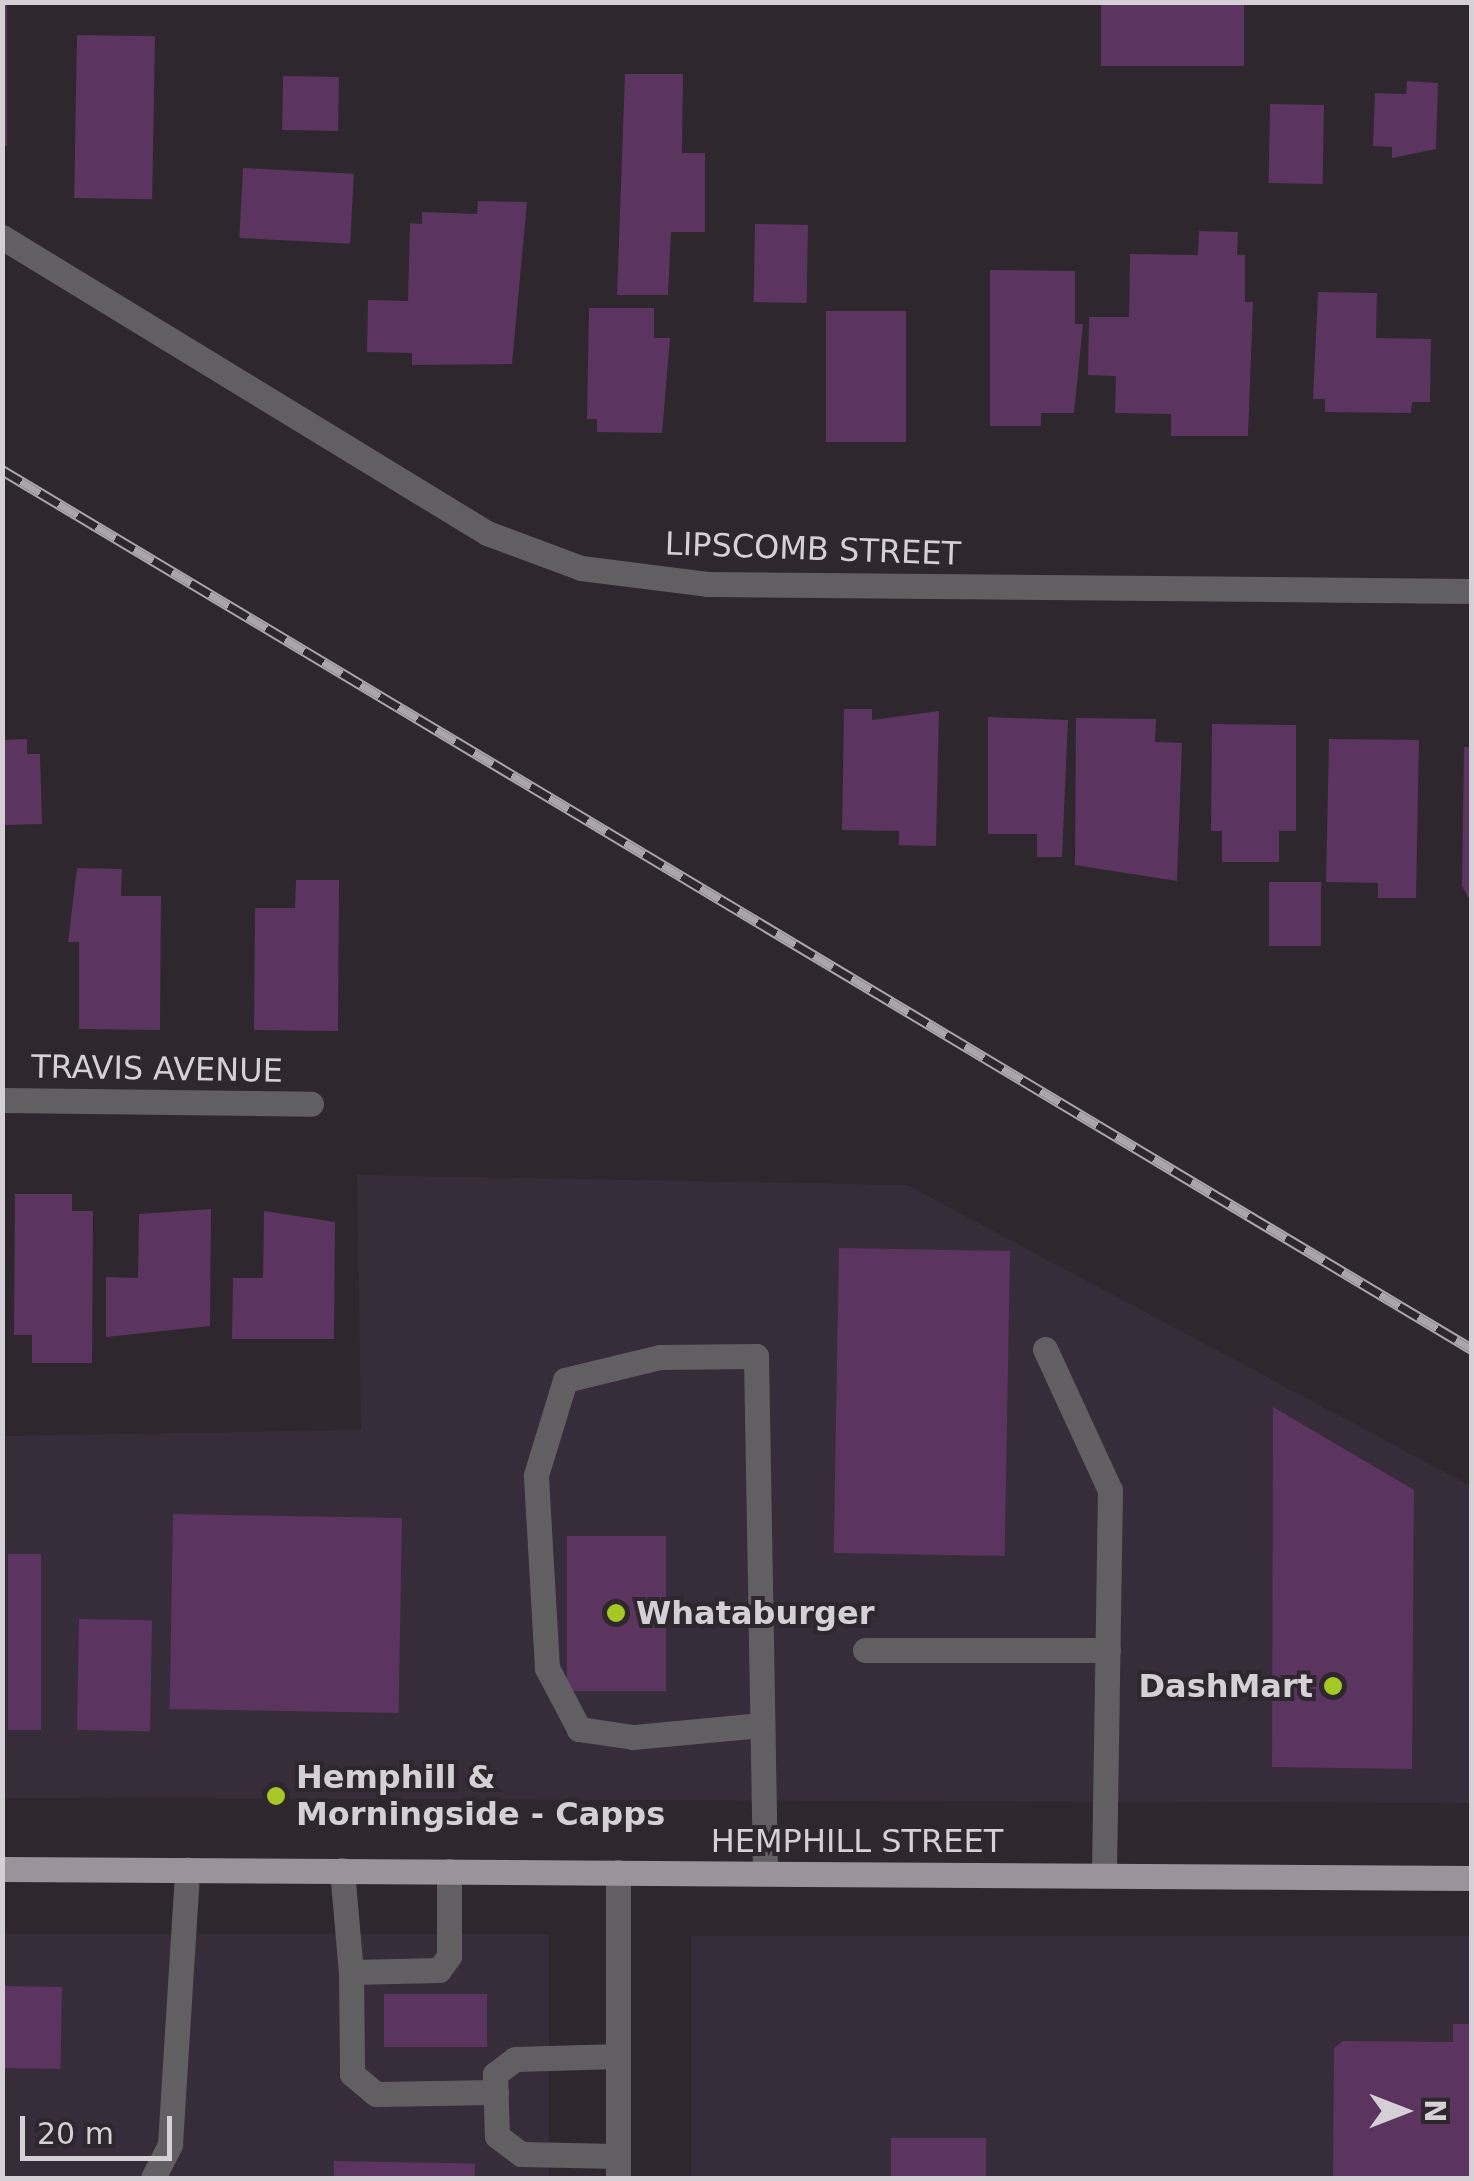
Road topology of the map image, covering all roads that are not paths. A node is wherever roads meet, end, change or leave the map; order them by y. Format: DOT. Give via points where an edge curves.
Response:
graph roads {
  1 [pos="2,237"];
  2 [pos="1472,590"];
  3 [pos="2,1100"];
  4 [pos="312,1104"];
  5 [pos="1045,1350"];
  6 [pos="865,1650"];
  7 [pos="1108,1650"];
  8 [pos="761,1725"];
  9 [pos="2,1868"];
  10 [pos="186,1870"];
  11 [pos="342,1870"];
  12 [pos="449,1871"];
  13 [pos="618,1872"];
  14 [pos="765,1873"];
  15 [pos="1104,1875"];
  16 [pos="1472,1878"];
  17 [pos="352,1972"];
  18 [pos="618,2056"];
  19 [pos="496,2092"];
  20 [pos="618,2167"];
  21 [pos="153,2178"];
  1 -- 2 [label="street, LIPSCOMB STREET" via="487,533 581,568 708,584"];
  3 -- 4 [label="street, TRAVIS AVENUE"];
  5 -- 7 [label="street" via="1110,1490"];
  6 -- 7 [label="street"];
  7 -- 15 [label="street"];
  8 -- 8 [label="street" via="756,1356 660,1356 565,1380 536,1475 547,1668 579,1729 633,1738"];
  8 -- 14 [label="street"];
  9 -- 10 [label="main road, HEMPHILL STREET"];
  10 -- 11 [label="main road, HEMPHILL STREET"];
  10 -- 21 [label="street" via="170,2144"];
  11 -- 12 [label="main road, HEMPHILL STREET"];
  11 -- 17 [label="street"];
  12 -- 13 [label="main road, HEMPHILL STREET"];
  12 -- 17 [label="street" via="449,1956 439,1970"];
  13 -- 14 [label="main road, HEMPHILL STREET"];
  13 -- 18 [label="street"];
  14 -- 15 [label="main road, HEMPHILL STREET"];
  15 -- 16 [label="main road, HEMPHILL STREET"];
  17 -- 19 [label="street" via="352,2074 376,2094"];
  18 -- 19 [label="street" via="516,2058 495,2074"];
  18 -- 20 [label="street"];
  19 -- 20 [label="street" via="497,2136 520,2154"];
}
